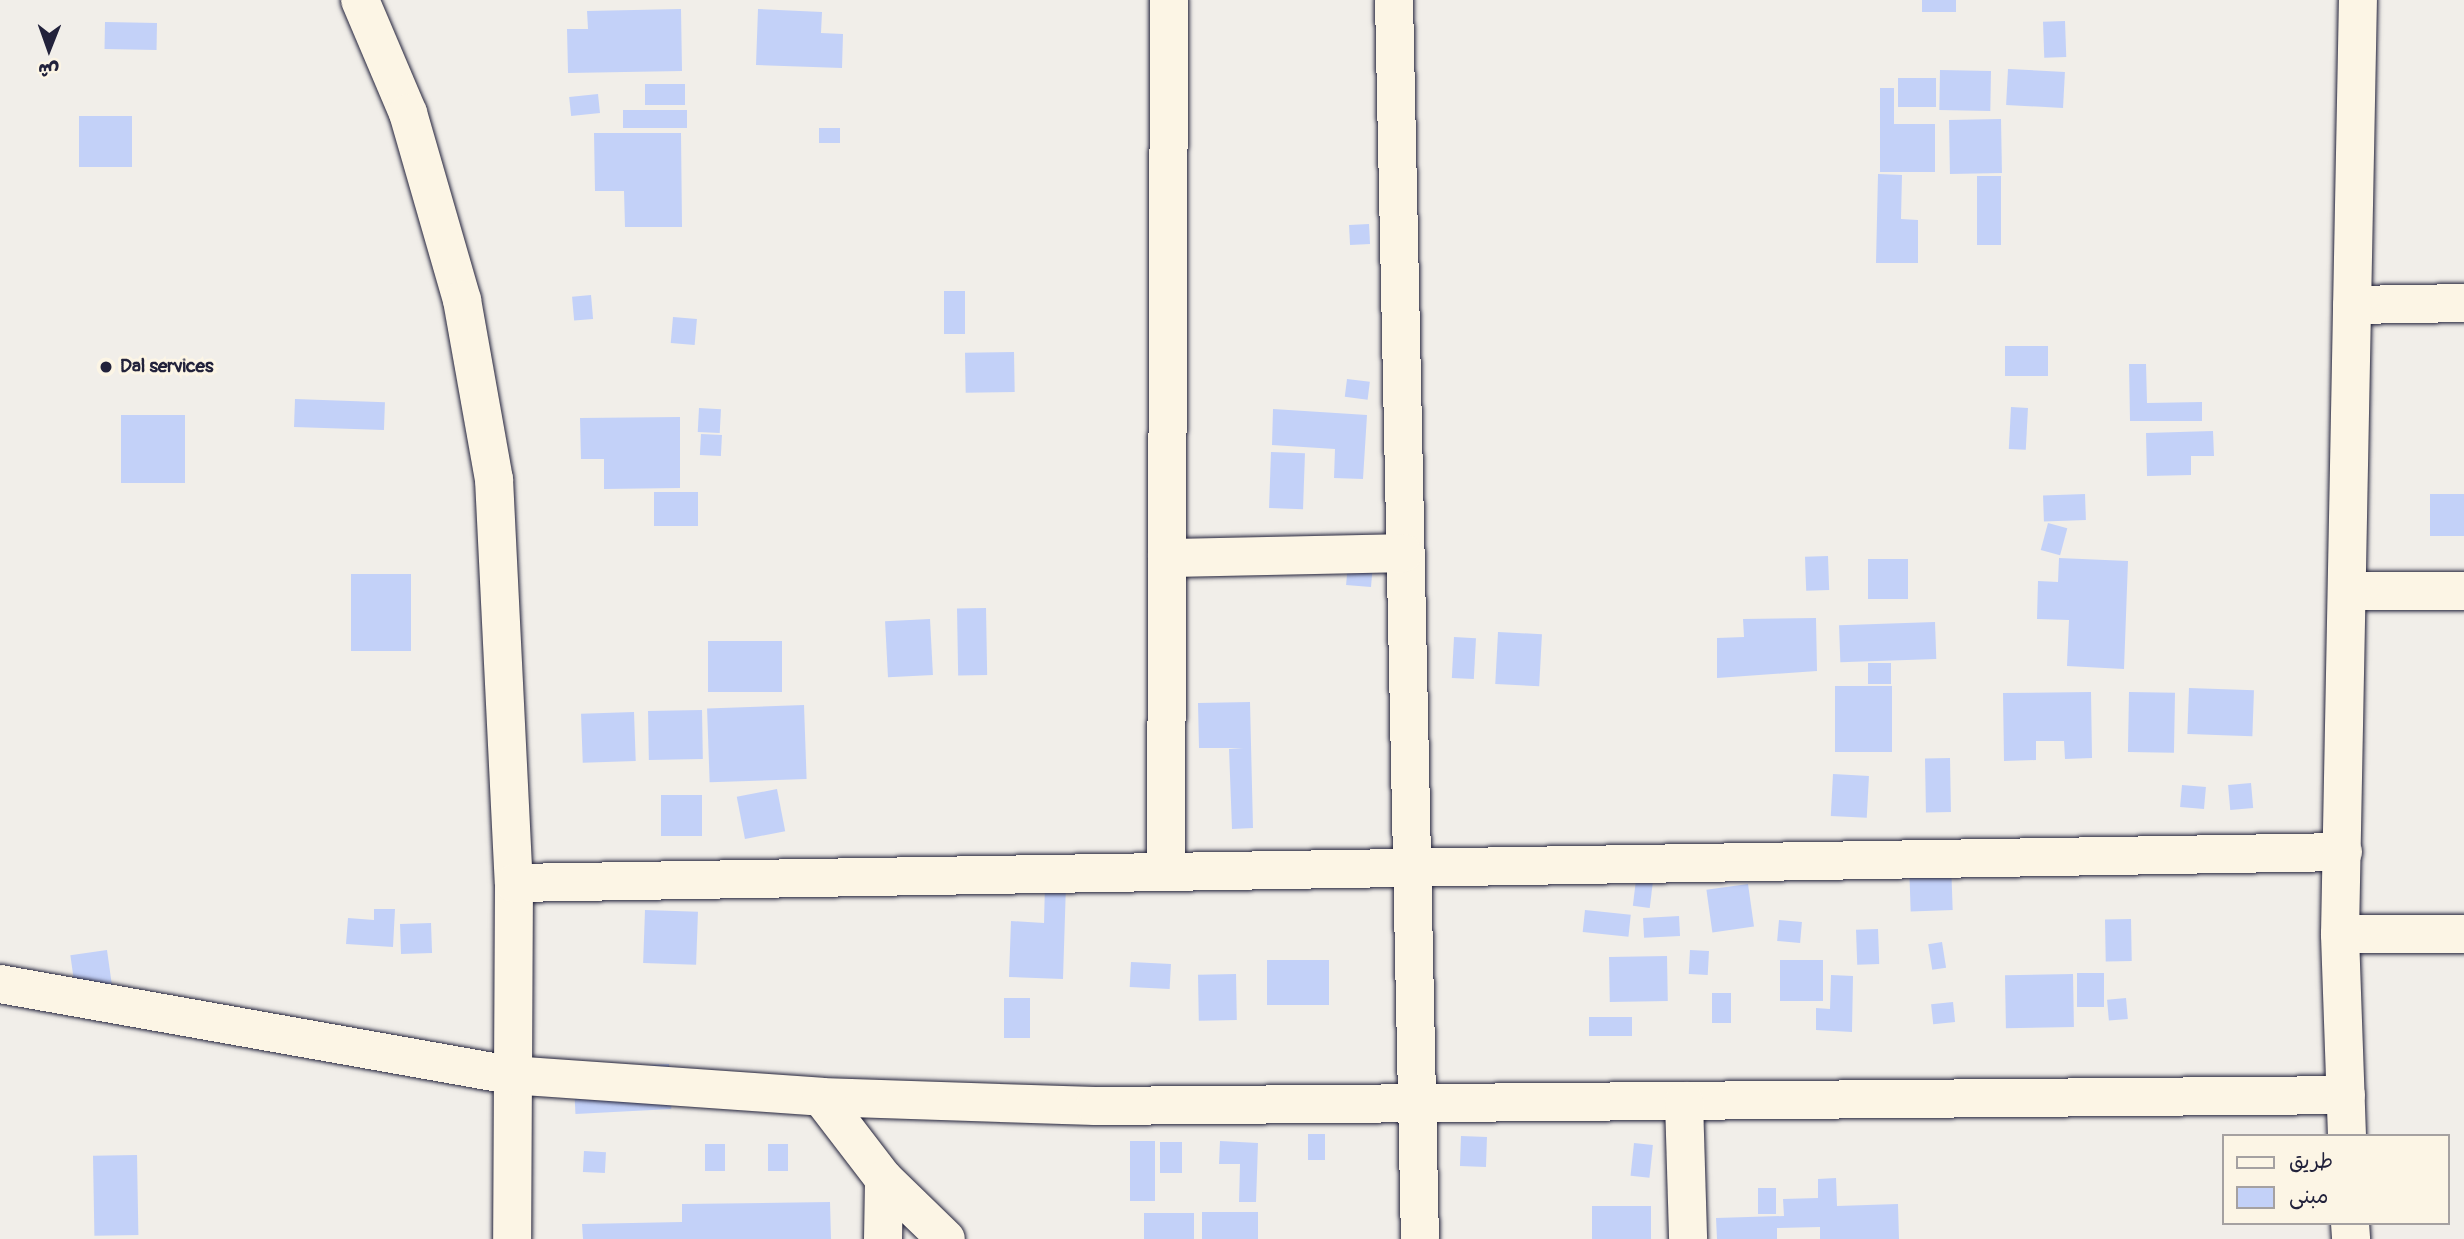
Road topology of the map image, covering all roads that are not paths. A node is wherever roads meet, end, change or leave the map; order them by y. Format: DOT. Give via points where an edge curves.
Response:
graph roads {
  1 [pos="360,0"];
  2 [pos="1169,0"];
  3 [pos="1394,0"];
  4 [pos="2358,0"];
  5 [pos="2464,303"];
  6 [pos="2352,305"];
  7 [pos="1403,553"];
  8 [pos="1167,558"];
  9 [pos="2464,590"];
  10 [pos="2347,591"];
  11 [pos="2343,852"];
  12 [pos="1408,869"];
  13 [pos="1166,871"];
  14 [pos="514,883"];
  15 [pos="2340,934"];
  16 [pos="2464,934"];
  17 [pos="0,984"];
  18 [pos="510,1075"];
  19 [pos="2346,1095"];
  20 [pos="821,1097"];
  21 [pos="1684,1101"];
  22 [pos="1413,1103"];
  23 [pos="2347,1134"];
  24 [pos="884,1179"];
  25 [pos="512,1239"];
  26 [pos="883,1239"];
  27 [pos="946,1239"];
  28 [pos="1420,1239"];
  29 [pos="1688,1239"];
  1 -- 14 [label="street" via="408,113 462,300 494,479"];
  2 -- 8 [label="street"];
  3 -- 7 [label="street"];
  4 -- 6 [label="street"];
  5 -- 6 [label="street"];
  6 -- 10 [label="street"];
  7 -- 8 [label="street"];
  7 -- 12 [label="street"];
  8 -- 13 [label="street"];
  9 -- 10 [label="street"];
  10 -- 11 [label="street"];
  11 -- 12 [label="street"];
  11 -- 15 [label="street"];
  12 -- 13 [label="street"];
  12 -- 22 [label="street"];
  13 -- 14 [label="street"];
  14 -- 18 [label="street"];
  15 -- 16 [label="street"];
  15 -- 19 [label="street"];
  17 -- 18 [label="street"];
  18 -- 20 [label="street"];
  18 -- 25 [label="street"];
  19 -- 21 [label="street"];
  19 -- 23 [label="street"];
  20 -- 22 [label="street" via="1096,1106"];
  20 -- 24 [label="street"];
  21 -- 22 [label="street"];
  21 -- 29 [label="street"];
  22 -- 28 [label="street"];
  24 -- 26 [label="street"];
  24 -- 27 [label="street"];
}
